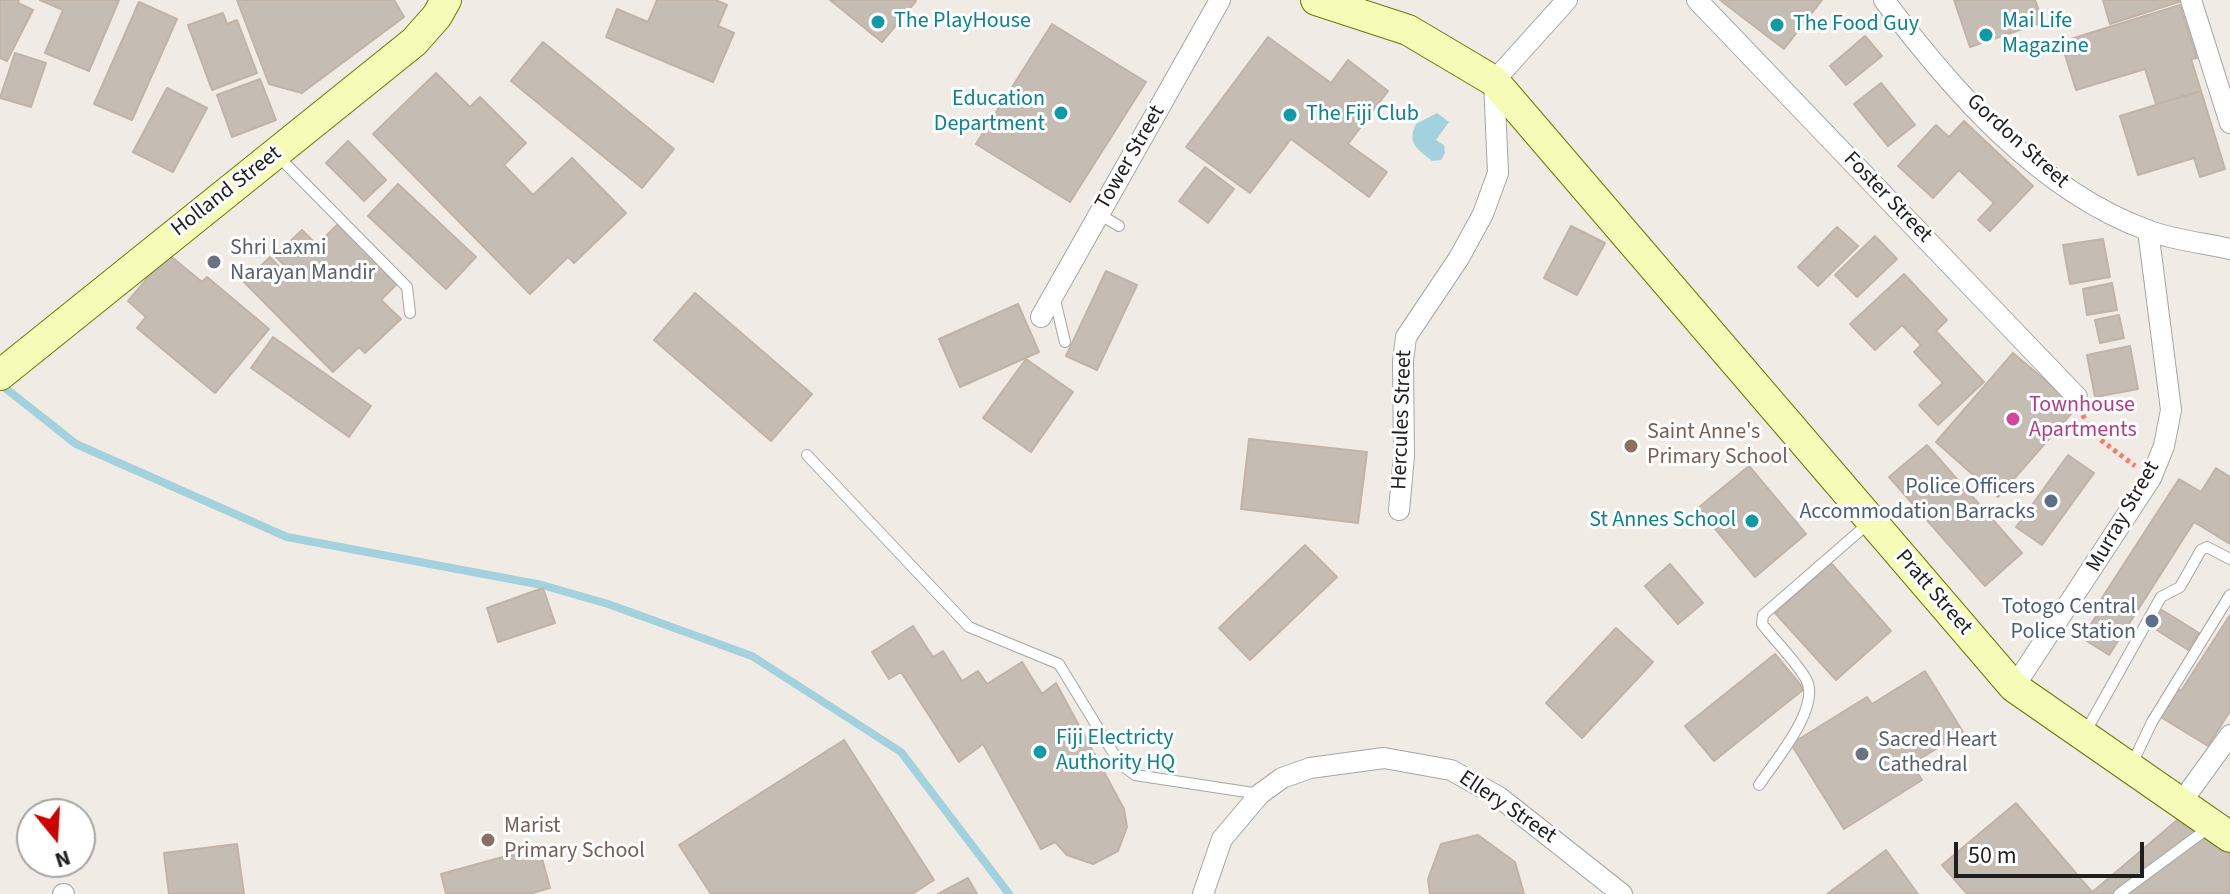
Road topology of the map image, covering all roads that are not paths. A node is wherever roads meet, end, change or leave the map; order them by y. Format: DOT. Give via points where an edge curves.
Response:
graph roads {
  1 [pos="446,0"];
  2 [pos="1220,0"];
  3 [pos="1316,0"];
  4 [pos="1567,0"];
  5 [pos="1697,0"];
  6 [pos="1884,0"];
  7 [pos="2191,0"];
  8 [pos="1494,81"];
  9 [pos="2230,123"];
  10 [pos="275,154"];
  11 [pos="1099,214"];
  12 [pos="1119,226"];
  13 [pos="2148,230"];
  14 [pos="2230,249"];
  15 [pos="1053,295"];
  16 [pos="410,313"];
  17 [pos="1041,317"];
  18 [pos="1065,342"];
  19 [pos="0,375"];
  20 [pos="2077,397"];
  21 [pos="807,455"];
  22 [pos="1399,510"];
  23 [pos="1871,520"];
  24 [pos="2230,559"];
  25 [pos="2230,595"];
  26 [pos="2014,687"];
  27 [pos="2230,735"];
  28 [pos="2082,736"];
  29 [pos="2129,768"];
  30 [pos="1759,785"];
  31 [pos="1260,794"];
  32 [pos="2180,804"];
  33 [pos="2221,831"];
  34 [pos="1203,894"];
  35 [pos="1622,894"];
  36 [pos="2119,894"];
  1 -- 10 [label="main road, Holland Street" via="414,42"];
  2 -- 11 [label="street, Tower Street"];
  3 -- 8 [label="main road, Pratt Street" via="1408,30"];
  4 -- 8 [label="street"];
  5 -- 20 [label="street, Foster Street"];
  6 -- 13 [label="street, Gordon Street" via="1954,84 2025,155 2078,197"];
  7 -- 9 [label="street"];
  8 -- 22 [label="street, Hercules Street" via="1498,173 1459,258 1406,337"];
  8 -- 23 [label="main road, Pratt Street"];
  10 -- 16 [label="lane" via="407,287"];
  10 -- 19 [label="main road, Holland Street"];
  11 -- 12 [label="lane"];
  11 -- 15 [label="street, Tower Street"];
  13 -- 14 [label="street, Gordon Street"];
  13 -- 26 [label="street, Murray Street" via="2171,410 2164,446 2151,478"];
  15 -- 17 [label="street, Tower Street"];
  15 -- 18 [label="lane"];
  21 -- 31 [label="lane" via="969,627 1059,664 1120,764 1135,775"];
  23 -- 26 [label="main road, Pratt Street"];
  23 -- 30 [label="lane" via="1763,615 1762,624 1807,681 1810,694 1804,717"];
  24 -- 28 [label="lane" via="2207,547 2201,550 2180,587 2161,597"];
  25 -- 29 [label="lane"];
  26 -- 28 [label="main road, Pratt Street"];
  27 -- 32 [label="street"];
  28 -- 29 [label="main road, Pratt Street"];
  29 -- 32 [label="main road, Pratt Street"];
  31 -- 34 [label="street, Ellery Street" via="1222,839"];
  31 -- 35 [label="street, Ellery Street" via="1282,778 1344,761 1384,758 1451,770 1499,797"];
  32 -- 33 [label="main road, Pratt Street"];
  33 -- 36 [label="lane"];
}
